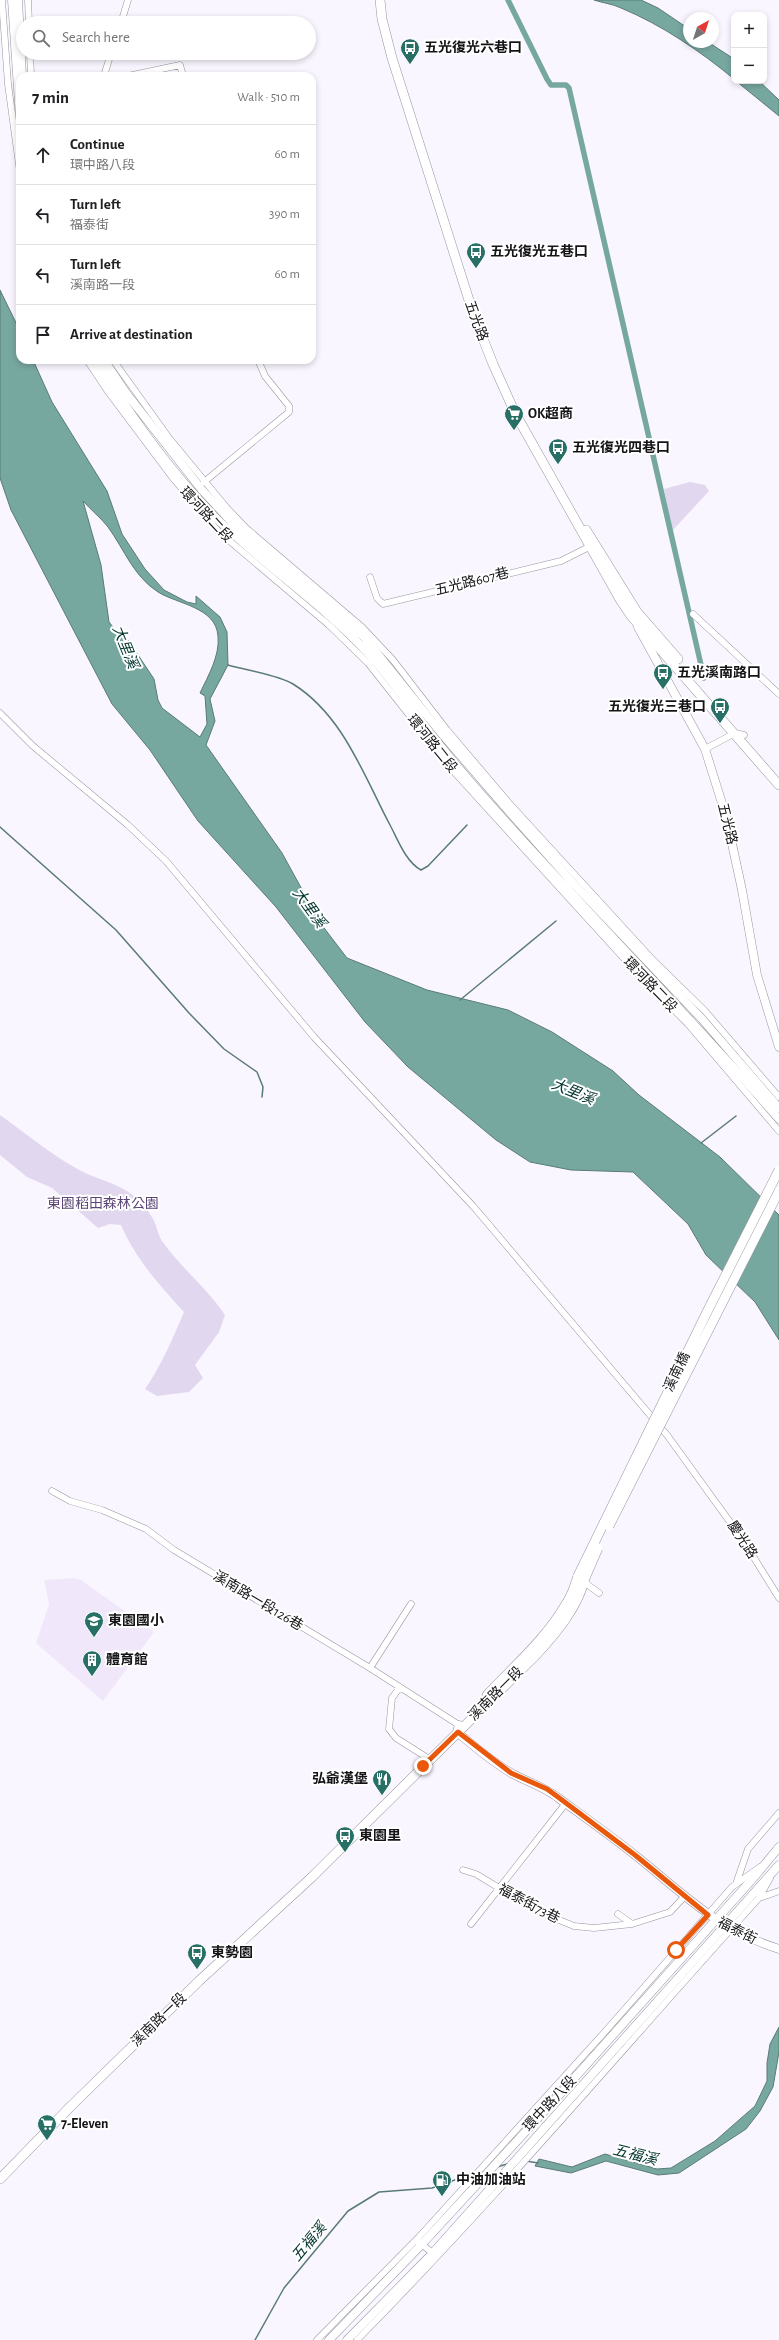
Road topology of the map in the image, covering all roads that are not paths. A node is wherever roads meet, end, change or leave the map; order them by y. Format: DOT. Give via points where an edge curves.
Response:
graph roads {
  1 [pos="2,0"];
  2 [pos="28,0"];
  3 [pos="128,0"];
  4 [pos="380,0"];
  5 [pos="386,0"];
  6 [pos="15,2"];
  7 [pos="16,16"];
  8 [pos="29,16"];
  9 [pos="122,16"];
  10 [pos="16,25"];
  11 [pos="18,60"];
  12 [pos="20,60"];
  13 [pos="30,60"];
  14 [pos="109,60"];
  15 [pos="18,72"];
  16 [pos="22,72"];
  17 [pos="31,72"];
  18 [pos="105,72"];
  19 [pos="147,72"];
  20 [pos="182,72"];
  21 [pos="16,143"];
  22 [pos="90,364"];
  23 [pos="98,364"];
  24 [pos="107,364"];
  25 [pos="116,364"];
  26 [pos="260,364"];
  27 [pos="204,482"];
  28 [pos="589,547"];
  29 [pos="370,576"];
  30 [pos="634,614"];
  31 [pos="693,614"];
  32 [pos="779,694"];
  33 [pos="424,705"];
  34 [pos="0,713"];
  35 [pos="412,714"];
  36 [pos="735,733"];
  37 [pos="744,735"];
  38 [pos="439,737"];
  39 [pos="705,749"];
  40 [pos="779,776"];
  41 [pos="779,785"];
  42 [pos="779,1047"];
  43 [pos="779,1097"];
  44 [pos="779,1108"];
  45 [pos="779,1119"];
  46 [pos="779,1131"];
  47 [pos="779,1170"];
  48 [pos="779,1191"];
  49 [pos="52,1491"];
  50 [pos="583,1579"];
  51 [pos="599,1593"];
  52 [pos="779,1598"];
  53 [pos="411,1604"];
  54 [pos="370,1668"];
  55 [pos="400,1687"];
  56 [pos="458,1729"];
  57 [pos="429,1756"];
  58 [pos="566,1803"];
  59 [pos="779,1813"];
  60 [pos="779,1847"];
  61 [pos="766,1862"];
  62 [pos="777,1868"];
  63 [pos="463,1870"];
  64 [pos="736,1884"];
  65 [pos="500,1889"];
  66 [pos="779,1891"];
  67 [pos="684,1896"];
  68 [pos="759,1898"];
  69 [pos="618,1914"];
  70 [pos="708,1915"];
  71 [pos="715,1920"];
  72 [pos="472,1924"];
  73 [pos="632,1924"];
  74 [pos="727,1928"];
  75 [pos="779,1949"];
  76 [pos="488,2167"];
  77 [pos="0,2179"];
  78 [pos="419,2242"];
  79 [pos="435,2255"];
  80 [pos="317,2340"];
  81 [pos="329,2340"];
  82 [pos="347,2340"];
  83 [pos="356,2340"];
  1 -- 21 [label="street" via="8,84"];
  2 -- 8 [label="street"];
  3 -- 9 [label="street"];
  4 -- 28 [label="main road, 五光路" via="392,58 474,316 515,413"];
  5 -- 30 [label="main road, 五光路" via="387,19 397,58 497,362 520,412"];
  6 -- 7 [label="street"];
  6 -- 10 [label="street"];
  11 -- 15 [label="street"];
  12 -- 16 [label="street"];
  13 -- 17 [label="street"];
  14 -- 18 [label="street"];
  19 -- 20 [label="street" via="180,65"];
  22 -- 35 [label="street, 環河路二段" via="172,477 219,532 335,630 368,663"];
  23 -- 35 [label="street, 環河路二段" via="132,414 196,495 238,538 354,639 395,684"];
  24 -- 33 [label="street, 環河路二段" via="180,463 222,512 253,542 353,627"];
  25 -- 27 [label="street, 環河路二段"];
  26 -- 27 [label="street" via="290,412"];
  27 -- 33 [label="street, 環河路二段" via="246,528 362,627 393,660"];
  28 -- 29 [label="street, 五光路607巷" via="561,561 383,604 376,598"];
  28 -- 30 [label="main road, 五光路"];
  30 -- 36 [label="main road, 五光路"];
  30 -- 37 [label="main road, 五光路"];
  30 -- 39 [label="street, 五光路"];
  31 -- 32 [label="street"];
  33 -- 35 [label="street"];
  33 -- 38 [label="street, 環河路二段"];
  34 -- 52 [label="street, 慶光路" via="33,746 128,825 166,861 314,1037 473,1206 632,1392 704,1484"];
  35 -- 38 [label="street, 環河路二段"];
  36 -- 37 [label="street"];
  36 -- 39 [label="street"];
  36 -- 41 [label="main road, 五光路"];
  37 -- 40 [label="main road, 五光路"];
  38 -- 43 [label="street, 環河路二段" via="509,803 653,960 705,1011"];
  38 -- 44 [label="street, 環河路二段" via="702,1019"];
  38 -- 45 [label="street, 環河路二段" via="566,888 692,1020"];
  38 -- 46 [label="street, 環河路二段" via="492,815 639,975 688,1024"];
  39 -- 42 [label="street, 五光路" via="726,816 757,975"];
  47 -- 50 [label="main road, 溪南橋, bridge" via="706,1314"];
  48 -- 50 [label="main road, 溪南橋, bridge"];
  49 -- 54 [label="street, 溪南路一段126巷" via="70,1502 102,1510 146,1529 174,1550"];
  50 -- 51 [label="street"];
  50 -- 56 [label="main road, 溪南路一段" via="545,1633"];
  53 -- 54 [label="street"];
  54 -- 55 [label="street, 溪南路一段126巷"];
  55 -- 56 [label="street, 溪南路一段126巷"];
  55 -- 57 [label="street" via="392,1698 389,1729 396,1738"];
  56 -- 57 [label="main road, 溪南路一段"];
  56 -- 58 [label="street, 福泰街" via="511,1773 547,1789"];
  57 -- 77 [label="main road, 溪南路一段" via="323,1865 199,1981"];
  58 -- 65 [label="street"];
  58 -- 67 [label="street, 福泰街"];
  59 -- 64 [label="street, 環中路八段" via="748,1849"];
  60 -- 61 [label="street, 環中路八段"];
  61 -- 64 [label="street, 環中路八段"];
  61 -- 71 [label="street, 環中路八段"];
  62 -- 68 [label="street, 環中路八段"];
  62 -- 74 [label="street, 環中路八段"];
  63 -- 65 [label="street, 福泰街73巷" via="476,1874"];
  64 -- 70 [label="street, 環中路八段"];
  65 -- 72 [label="street"];
  65 -- 73 [label="street, 福泰街73巷" via="537,1911 574,1926 594,1928"];
  66 -- 68 [label="street, 環中路八段"];
  67 -- 70 [label="street, 福泰街"];
  67 -- 73 [label="street, 福泰街73巷" via="670,1912"];
  68 -- 74 [label="street, 環中路八段"];
  69 -- 73 [label="street"];
  70 -- 71 [label="street, 福泰街"];
  70 -- 76 [label="street, 環中路八段"];
  71 -- 74 [label="street, 福泰街"];
  71 -- 76 [label="street, 環中路八段" via="504,2154"];
  74 -- 75 [label="street, 福泰街"];
  74 -- 79 [label="street, 環中路八段"];
  76 -- 78 [label="street, 環中路八段"];
  76 -- 78 [label="street, 環中路八段" via="464,2187"];
  78 -- 79 [label="street"];
  78 -- 80 [label="street, 環中路八段"];
  78 -- 81 [label="street, 環中路八段"];
  79 -- 82 [label="street, 環中路八段"];
  79 -- 83 [label="street, 環中路八段"];
}
